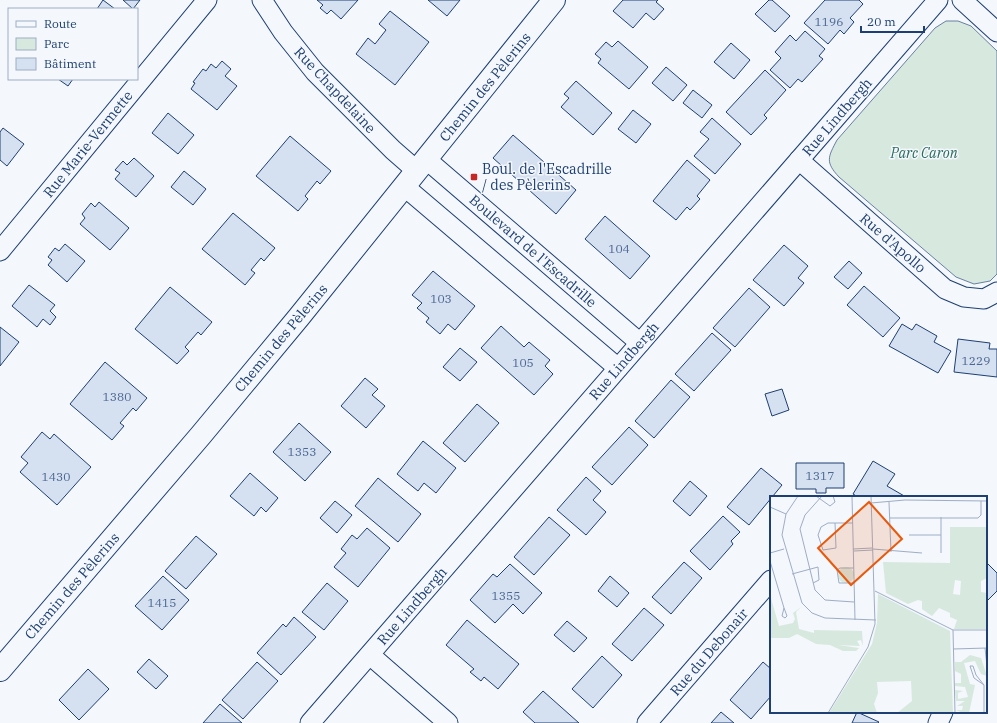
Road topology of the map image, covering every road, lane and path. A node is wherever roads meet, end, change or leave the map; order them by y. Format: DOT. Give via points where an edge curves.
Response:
graph roads {
  1 [pos="207,0"];
  2 [pos="262,0"];
  3 [pos="554,0"];
  4 [pos="938,0"];
  5 [pos="962,0"];
  6 [pos="997,32"];
  7 [pos="799,160"];
  8 [pos="416,173"];
  9 [pos="0,252"];
  10 [pos="997,292"];
  11 [pos="640,343"];
  12 [pos="618,368"];
  13 [pos="770,581"];
  14 [pos="370,655"];
  15 [pos="0,670"];
  16 [pos="943,713"];
  17 [pos="310,723"];
  18 [pos="448,723"];
  19 [pos="647,723"];
  20 [pos="938,723"];
  1 -- 9 [label="street, Rue Marie-Vermette"];
  2 -- 8 [label="street, Rue Chapdelaine" via="283,32 315,72"];
  3 -- 8 [label="street, Chemin des Pèlerins"];
  4 -- 7 [label="street, Rue Lindbergh"];
  5 -- 6 [label="street"];
  7 -- 10 [label="street, Rue d'Apollo" via="945,289 964,297 984,299"];
  7 -- 11 [label="street, Rue Lindbergh"];
  8 -- 11 [label="street, Boulevard de l'Escadrille"];
  8 -- 12 [label="street"];
  8 -- 15 [label="street, Chemin des Pèlerins" via="299,318"];
  11 -- 12 [label="street, Rue Lindbergh"];
  12 -- 14 [label="street, Rue Lindbergh"];
  13 -- 19 [label="street, Rue du Debonair"];
  14 -- 17 [label="street, Rue Lindbergh"];
  14 -- 18 [label="street"];
  16 -- 20 [label="street"];
}
